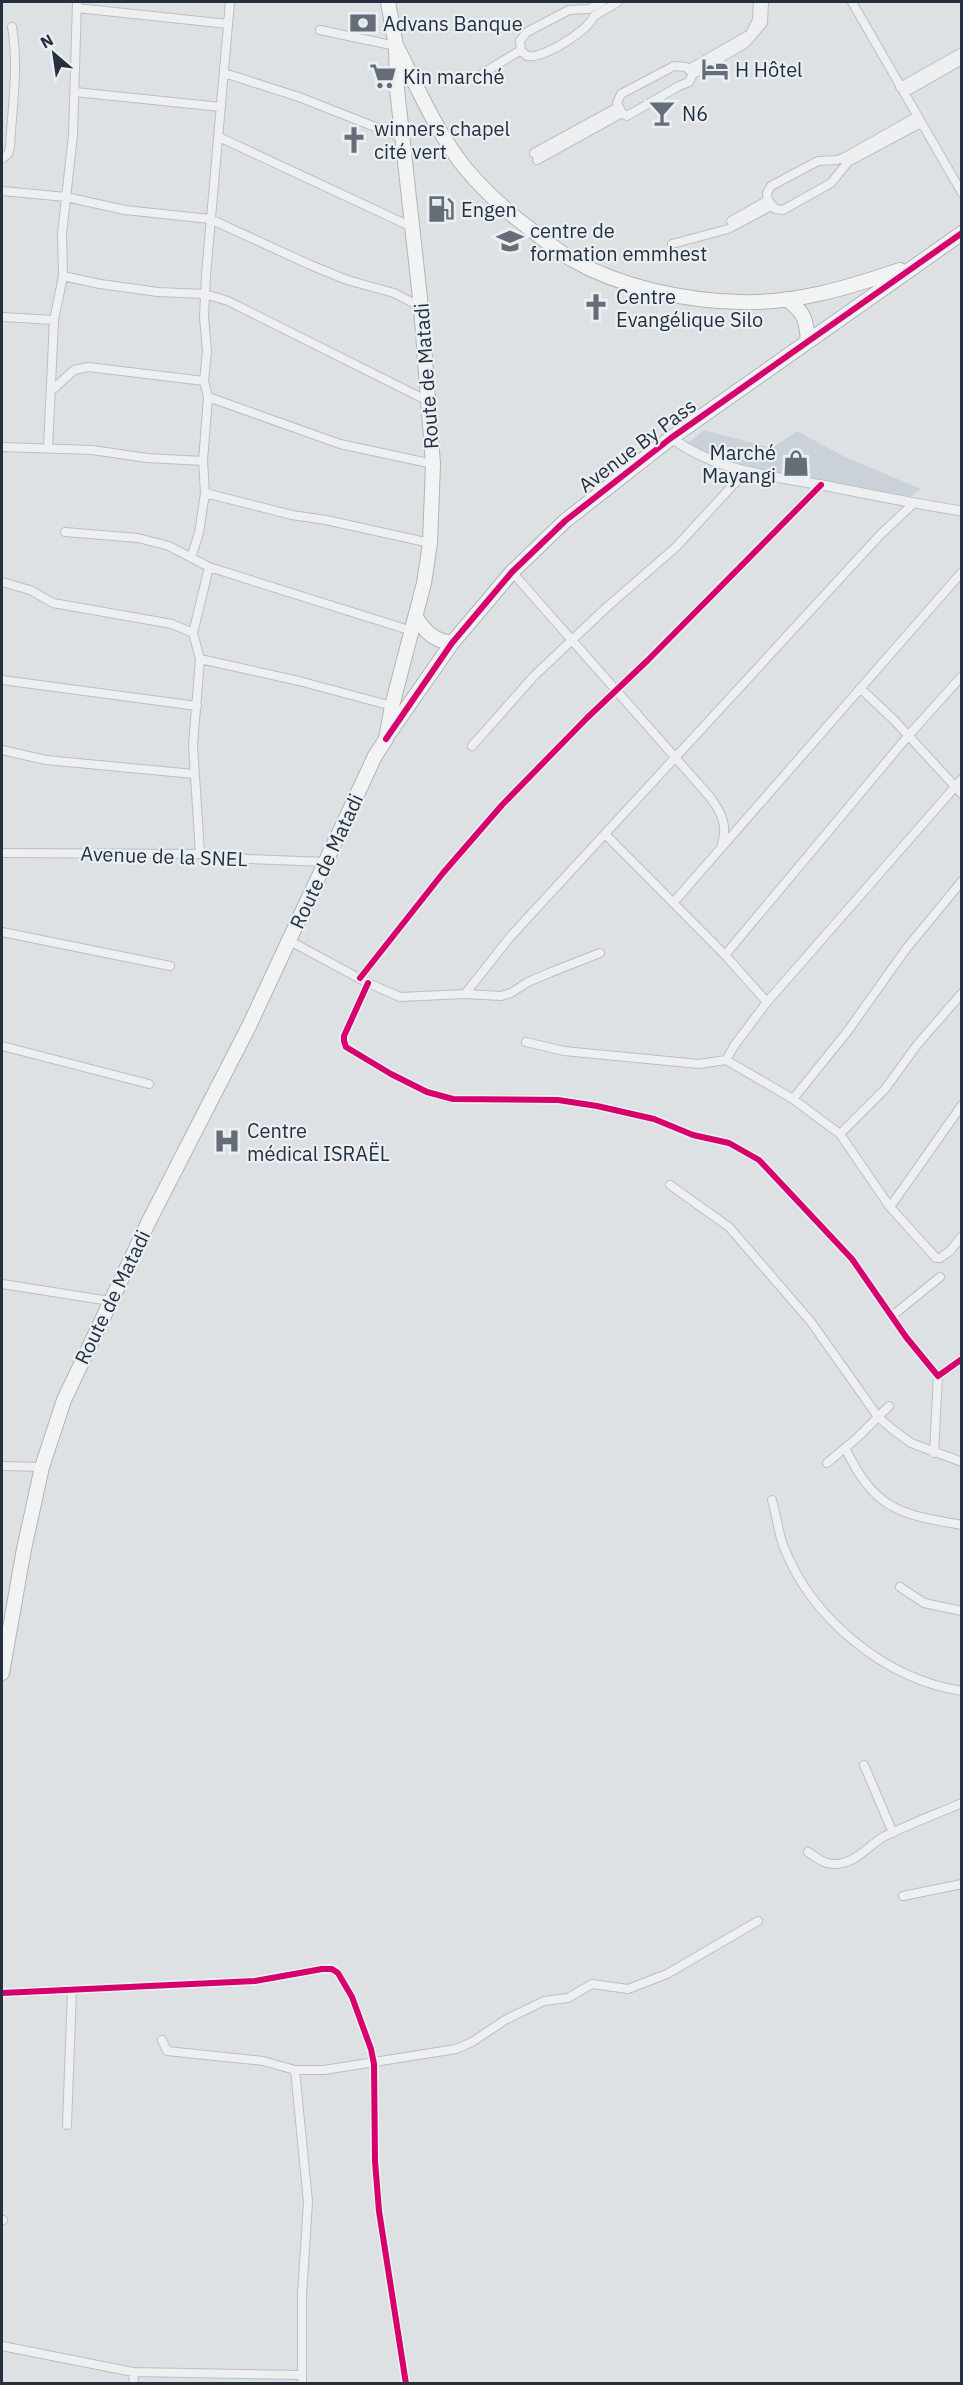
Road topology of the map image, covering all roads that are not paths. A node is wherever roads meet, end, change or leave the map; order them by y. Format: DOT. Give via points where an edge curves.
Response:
graph roads {
  1 [pos="230,2"];
  2 [pos="602,2"];
  3 [pos="618,2"];
  4 [pos="758,2"];
  5 [pos="764,2"];
  6 [pos="852,2"];
  7 [pos="392,3"];
  8 [pos="77,5"];
  9 [pos="592,12"];
  10 [pos="228,24"];
  11 [pos="12,27"];
  12 [pos="320,30"];
  13 [pos="396,46"];
  14 [pos="521,50"];
  15 [pos="961,56"];
  16 [pos="691,71"];
  17 [pos="224,73"];
  18 [pos="480,75"];
  19 [pos="902,90"];
  20 [pos="75,92"];
  21 [pos="221,107"];
  22 [pos="620,110"];
  23 [pos="919,120"];
  24 [pos="219,137"];
  25 [pos="403,138"];
  26 [pos="536,157"];
  27 [pos="2,159"];
  28 [pos="837,160"];
  29 [pos="842,168"];
  30 [pos="2,191"];
  31 [pos="962,193"];
  32 [pos="66,197"];
  33 [pos="769,203"];
  34 [pos="210,219"];
  35 [pos="730,221"];
  36 [pos="412,227"];
  37 [pos="962,233"];
  38 [pos="672,244"];
  39 [pos="916,265"];
  40 [pos="63,276"];
  41 [pos="205,294"];
  42 [pos="787,299"];
  43 [pos="422,307"];
  44 [pos="2,317"];
  45 [pos="54,320"];
  46 [pos="808,341"];
  47 [pos="204,381"];
  48 [pos="51,392"];
  49 [pos="208,397"];
  50 [pos="430,401"];
  51 [pos="671,438"];
  52 [pos="2,447"];
  53 [pos="48,448"];
  54 [pos="203,461"];
  55 [pos="433,464"];
  56 [pos="746,472"];
  57 [pos="821,485"];
  58 [pos="205,493"];
  59 [pos="913,504"];
  60 [pos="962,511"];
  61 [pos="64,532"];
  62 [pos="430,543"];
  63 [pos="191,558"];
  64 [pos="209,567"];
  65 [pos="512,572"];
  66 [pos="962,572"];
  67 [pos="2,582"];
  68 [pos="2,590"];
  69 [pos="416,617"];
  70 [pos="412,631"];
  71 [pos="193,633"];
  72 [pos="572,640"];
  73 [pos="452,643"];
  74 [pos="200,658"];
  75 [pos="962,676"];
  76 [pos="2,680"];
  77 [pos="860,688"];
  78 [pos="616,690"];
  79 [pos="197,706"];
  80 [pos="392,706"];
  81 [pos="908,736"];
  82 [pos="386,739"];
  83 [pos="472,746"];
  84 [pos="2,750"];
  85 [pos="676,759"];
  86 [pos="194,774"];
  87 [pos="962,780"];
  88 [pos="954,788"];
  89 [pos="962,794"];
  90 [pos="605,834"];
  91 [pos="721,848"];
  92 [pos="2,853"];
  93 [pos="200,854"];
  94 [pos="327,862"];
  95 [pos="962,881"];
  96 [pos="673,903"];
  97 [pos="2,932"];
  98 [pos="288,940"];
  99 [pos="600,953"];
  100 [pos="725,955"];
  101 [pos="170,966"];
  102 [pos="360,978"];
  103 [pos="368,983"];
  104 [pos="962,993"];
  105 [pos="465,994"];
  106 [pos="766,1002"];
  107 [pos="526,1042"];
  108 [pos="2,1046"];
  109 [pos="726,1060"];
  110 [pos="149,1084"];
  111 [pos="794,1100"];
  112 [pos="962,1105"];
  113 [pos="840,1134"];
  114 [pos="670,1185"];
  115 [pos="890,1207"];
  116 [pos="962,1236"];
  117 [pos="940,1277"];
  118 [pos="2,1284"];
  119 [pos="110,1301"];
  120 [pos="892,1316"];
  121 [pos="962,1359"];
  122 [pos="938,1376"];
  123 [pos="889,1406"];
  124 [pos="878,1417"];
  125 [pos="845,1448"];
  126 [pos="934,1453"];
  127 [pos="962,1462"];
  128 [pos="827,1463"];
  129 [pos="2,1466"];
  130 [pos="42,1467"];
  131 [pos="772,1500"];
  132 [pos="962,1525"];
  133 [pos="900,1587"];
  134 [pos="962,1611"];
  135 [pos="2,1673"];
  136 [pos="962,1690"];
  137 [pos="864,1765"];
  138 [pos="962,1803"];
  139 [pos="892,1833"];
  140 [pos="808,1852"];
  141 [pos="962,1884"];
  142 [pos="903,1896"];
  143 [pos="758,1921"];
  144 [pos="72,1990"];
  145 [pos="2,1993"];
  146 [pos="162,2040"];
  147 [pos="374,2064"];
  148 [pos="295,2070"];
  149 [pos="67,2126"];
  150 [pos="2,2346"];
  151 [pos="133,2372"];
  152 [pos="301,2379"];
  153 [pos="134,2384"];
  154 [pos="406,2384"];
  1 -- 10 [label="street"];
  2 -- 9 [label="street"];
  3 -- 9 [label="street"];
  4 -- 16 [label="street" via="757,20 750,34"];
  5 -- 16 [label="street" via="763,23 746,44"];
  6 -- 19 [label="street"];
  7 -- 13 [label="highway, Route de Matadi"];
  8 -- 10 [label="street"];
  8 -- 20 [label="street"];
  9 -- 14 [label="street" via="569,10 527,32 520,41"];
  9 -- 14 [label="street" via="592,21 581,32 538,56 527,56"];
  10 -- 17 [label="street"];
  11 -- 27 [label="street" via="10,147"];
  12 -- 13 [label="street"];
  13 -- 25 [label="highway, Route de Matadi"];
  13 -- 42 [label="highway" via="441,135 461,163 503,207 571,259 647,289 741,302"];
  14 -- 18 [label="street"];
  15 -- 19 [label="street"];
  16 -- 22 [label="street" via="689,82 627,116"];
  16 -- 22 [label="street" via="674,66 621,94"];
  17 -- 21 [label="street"];
  17 -- 25 [label="street" via="299,97"];
  19 -- 23 [label="street"];
  20 -- 21 [label="street"];
  20 -- 32 [label="street"];
  21 -- 24 [label="street"];
  22 -- 26 [label="street"];
  23 -- 28 [label="street"];
  23 -- 29 [label="street"];
  23 -- 31 [label="street"];
  24 -- 34 [label="street"];
  24 -- 36 [label="street"];
  25 -- 36 [label="highway, Route de Matadi"];
  28 -- 29 [label="street"];
  28 -- 33 [label="street" via="818,161 771,186 767,193"];
  29 -- 33 [label="street" via="831,183 793,204 779,210"];
  30 -- 32 [label="street"];
  32 -- 34 [label="street" via="125,210"];
  32 -- 40 [label="street"];
  33 -- 35 [label="street"];
  33 -- 38 [label="street" via="729,229"];
  34 -- 41 [label="street"];
  34 -- 43 [label="street" via="308,264 394,293"];
  36 -- 43 [label="highway, Route de Matadi"];
  37 -- 39 [label="highway, Avenue By Pass"];
  39 -- 42 [label="highway" via="856,285"];
  39 -- 46 [label="highway, Avenue By Pass"];
  40 -- 41 [label="street" via="158,292"];
  40 -- 45 [label="street"];
  41 -- 47 [label="street"];
  41 -- 50 [label="street"];
  42 -- 46 [label="highway" via="805,317"];
  43 -- 50 [label="highway, Route de Matadi"];
  44 -- 45 [label="street"];
  45 -- 48 [label="street"];
  46 -- 51 [label="highway, Avenue By Pass"];
  47 -- 48 [label="street" via="88,367 74,370"];
  47 -- 49 [label="street"];
  48 -- 53 [label="street"];
  49 -- 54 [label="street"];
  49 -- 55 [label="street" via="340,444"];
  50 -- 55 [label="highway, Route de Matadi"];
  51 -- 56 [label="street" via="692,453"];
  51 -- 65 [label="highway, Avenue By Pass" via="565,521"];
  52 -- 53 [label="street"];
  53 -- 54 [label="street"];
  54 -- 58 [label="street"];
  55 -- 62 [label="highway, Route de Matadi"];
  56 -- 57 [label="street"];
  56 -- 72 [label="street" via="676,547"];
  57 -- 59 [label="street"];
  57 -- 78 [label="street"];
  58 -- 62 [label="street"];
  58 -- 63 [label="street"];
  59 -- 60 [label="street"];
  59 -- 85 [label="street" via="880,535"];
  61 -- 63 [label="street" via="138,538 169,546"];
  62 -- 69 [label="highway, Route de Matadi"];
  63 -- 64 [label="street"];
  64 -- 70 [label="street"];
  64 -- 71 [label="street"];
  65 -- 72 [label="street"];
  65 -- 73 [label="highway, Avenue By Pass"];
  66 -- 77 [label="street"];
  67 -- 68 [label="street"];
  67 -- 71 [label="street" via="30,590 53,603 172,624"];
  69 -- 70 [label="highway, Route de Matadi"];
  69 -- 73 [label="highway" via="429,634"];
  70 -- 80 [label="highway, Route de Matadi"];
  71 -- 74 [label="street"];
  72 -- 78 [label="street"];
  72 -- 83 [label="street"];
  73 -- 82 [label="highway, Avenue By Pass"];
  74 -- 79 [label="street"];
  74 -- 80 [label="street"];
  75 -- 81 [label="street"];
  76 -- 79 [label="street"];
  77 -- 81 [label="street"];
  77 -- 91 [label="street"];
  78 -- 85 [label="street"];
  78 -- 102 [label="street" via="502,805"];
  79 -- 86 [label="street"];
  80 -- 82 [label="highway, Route de Matadi"];
  81 -- 88 [label="street"];
  81 -- 100 [label="street"];
  82 -- 94 [label="highway, Route de Matadi"];
  84 -- 86 [label="street" via="46,760"];
  85 -- 90 [label="street"];
  85 -- 91 [label="street" via="721,813 725,827"];
  86 -- 93 [label="street"];
  87 -- 88 [label="street"];
  88 -- 89 [label="street"];
  88 -- 106 [label="street"];
  90 -- 96 [label="street"];
  90 -- 105 [label="street" via="510,937"];
  91 -- 96 [label="street"];
  92 -- 93 [label="street, Avenue de la SNEL"];
  93 -- 94 [label="street, Avenue de la SNEL"];
  94 -- 98 [label="highway, Route de Matadi"];
  95 -- 111 [label="street" via="906,948"];
  96 -- 100 [label="street"];
  97 -- 101 [label="street"];
  98 -- 102 [label="street"];
  98 -- 119 [label="highway, Route de Matadi" via="249,1026"];
  99 -- 105 [label="street" via="528,982 511,993"];
  100 -- 106 [label="street"];
  102 -- 103 [label="street"];
  103 -- 105 [label="street" via="400,997"];
  103 -- 120 [label="street" via="344,1036 346,1047 427,1092 480,1101 558,1100 597,1106 729,1143 759,1160 777,1178 852,1259"];
  104 -- 113 [label="street" via="885,1089"];
  106 -- 109 [label="street"];
  107 -- 109 [label="street" via="699,1065"];
  108 -- 110 [label="street"];
  109 -- 111 [label="street"];
  111 -- 113 [label="street"];
  112 -- 115 [label="street"];
  113 -- 115 [label="street"];
  114 -- 124 [label="street" via="729,1227 780,1283"];
  115 -- 116 [label="street" via="937,1259"];
  117 -- 120 [label="street"];
  118 -- 119 [label="street"];
  119 -- 130 [label="highway, Route de Matadi" via="64,1400"];
  120 -- 122 [label="street"];
  121 -- 122 [label="street"];
  122 -- 126 [label="street"];
  123 -- 124 [label="street"];
  124 -- 125 [label="street"];
  124 -- 126 [label="street" via="911,1443"];
  125 -- 128 [label="street"];
  125 -- 132 [label="street" via="864,1482 887,1505 911,1515"];
  126 -- 127 [label="street"];
  129 -- 130 [label="street"];
  130 -- 135 [label="highway, Route de Matadi"];
  131 -- 136 [label="street" via="787,1554 832,1619 859,1646 896,1669 925,1682"];
  133 -- 134 [label="street" via="924,1603"];
  137 -- 139 [label="street"];
  138 -- 139 [label="street"];
  139 -- 140 [label="street" via="843,1863 831,1864"];
  141 -- 142 [label="street"];
  143 -- 147 [label="street" via="667,1974 628,1989 592,1984 568,1998 536,2004 456,2049"];
  144 -- 145 [label="street"];
  144 -- 147 [label="street" via="255,1981 332,1969 338,1972 352,1996"];
  144 -- 149 [label="street"];
  146 -- 148 [label="street" via="167,2051 263,2061"];
  147 -- 148 [label="street"];
  147 -- 154 [label="street" via="376,2185"];
  148 -- 152 [label="street" via="308,2202"];
  150 -- 151 [label="street"];
  151 -- 152 [label="street"];
  151 -- 153 [label="street"];
}
